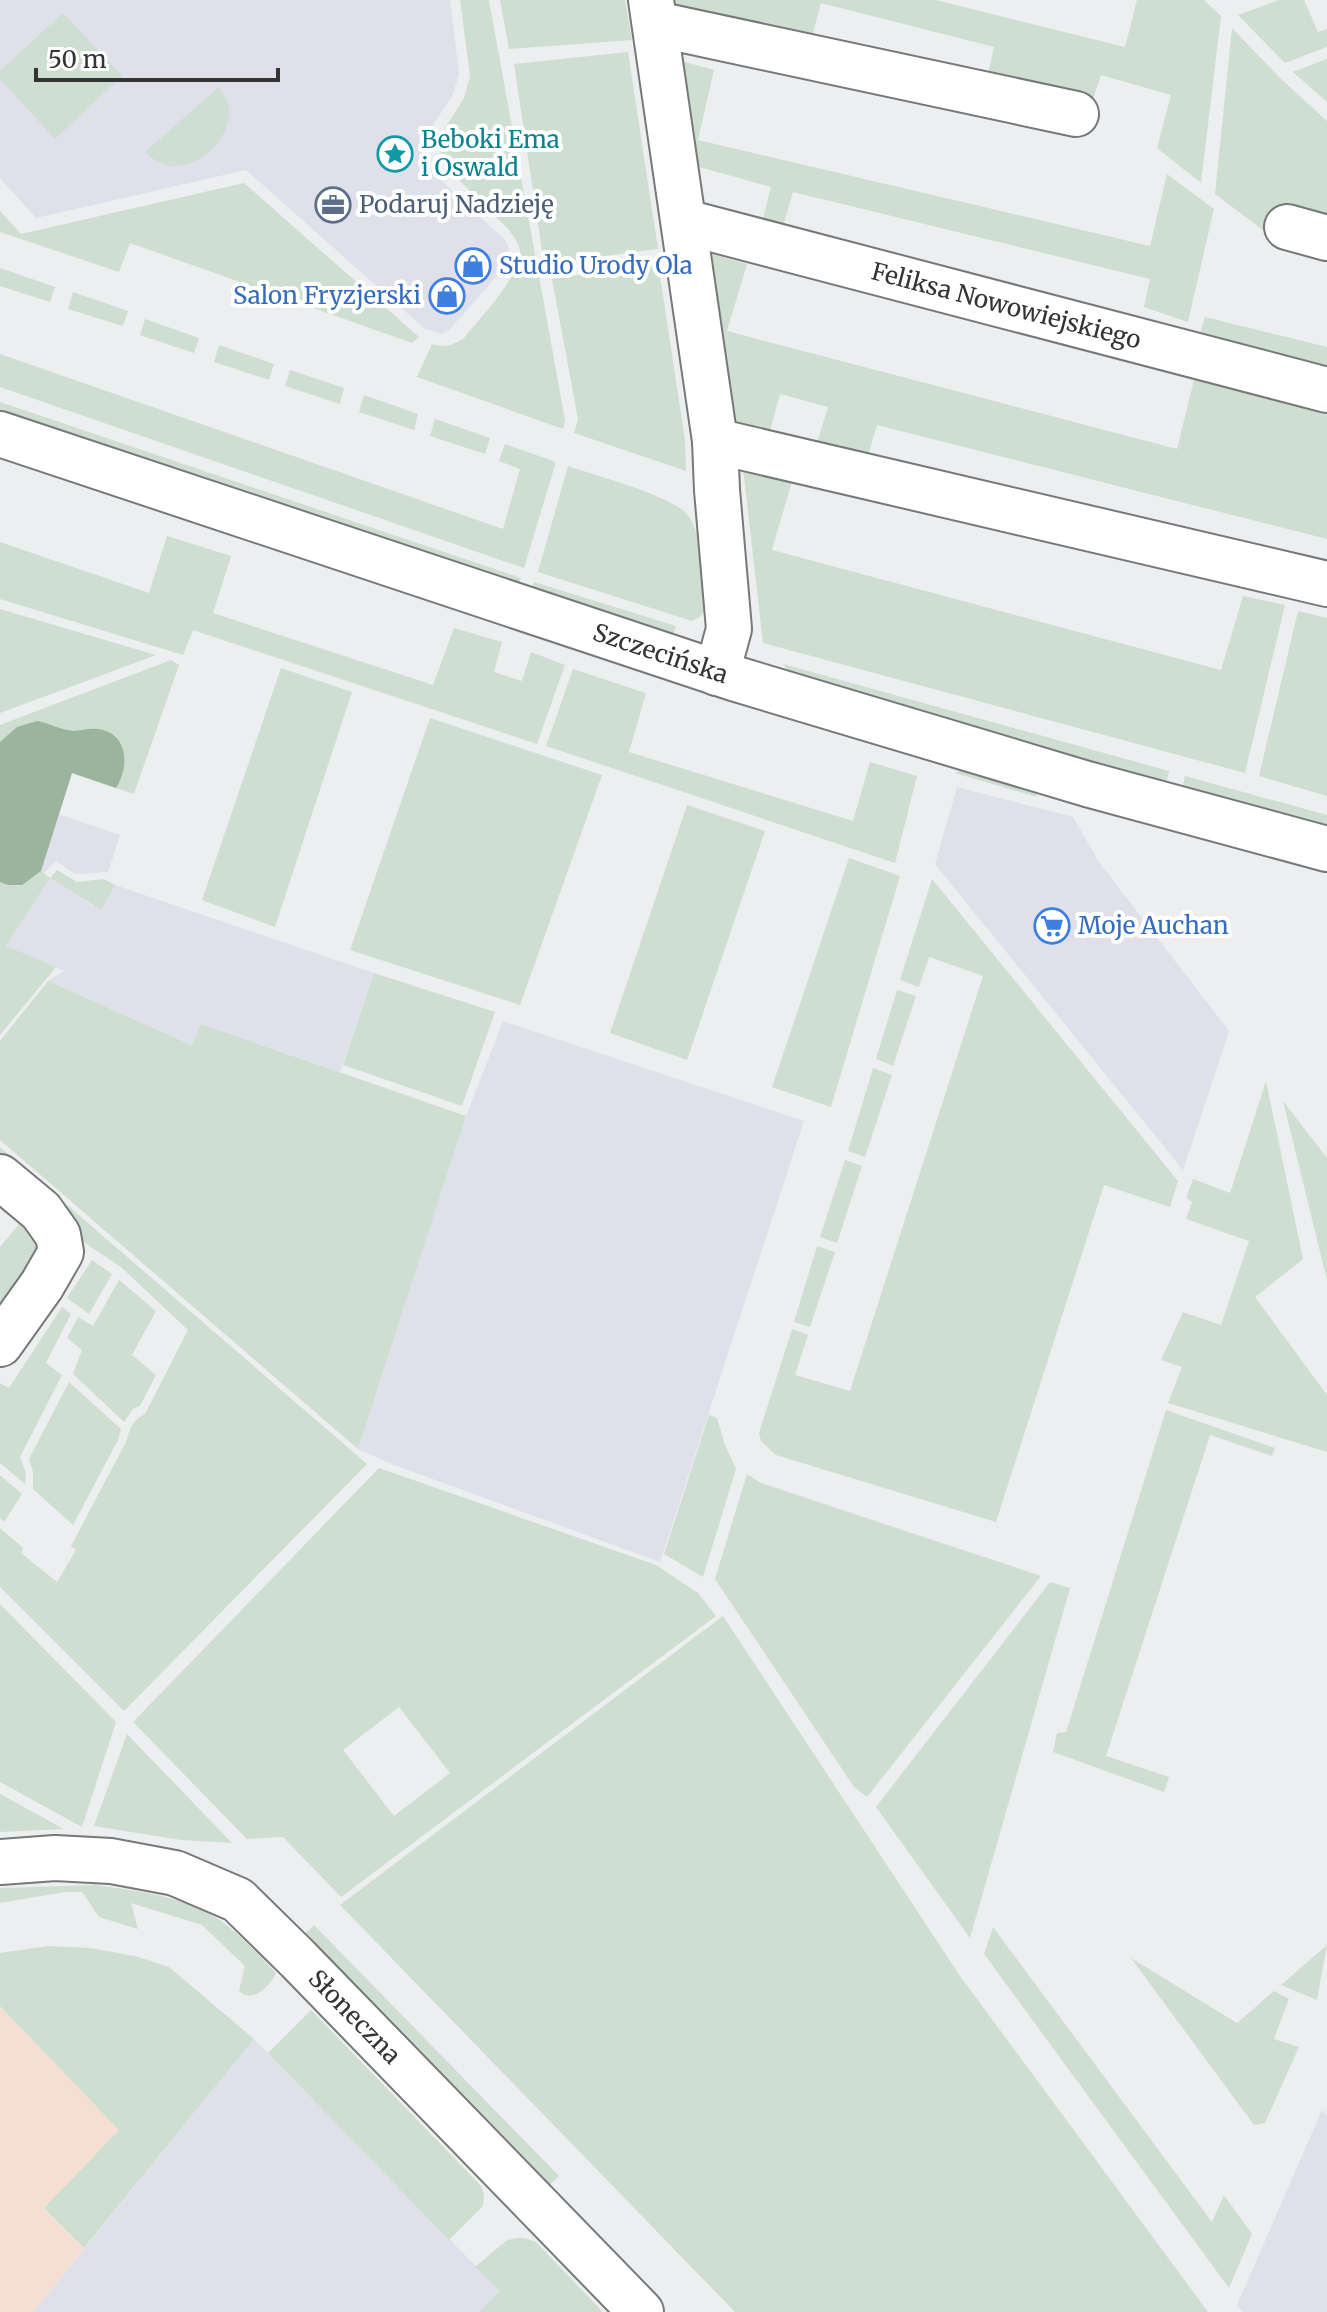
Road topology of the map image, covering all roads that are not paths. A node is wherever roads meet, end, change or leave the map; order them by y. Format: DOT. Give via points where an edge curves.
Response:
graph roads {
  1 [pos="653,12"];
  2 [pos="1076,114"];
  3 [pos="685,222"];
  4 [pos="1327,390"];
  5 [pos="0,434"];
  6 [pos="715,441"];
  7 [pos="1327,584"];
  8 [pos="717,673"];
  9 [pos="1327,849"];
  10 [pos="0,1177"];
  11 [pos="0,1344"];
  12 [pos="0,1862"];
  13 [pos="641,2312"];
  1 -- 2 [label="street"];
  1 -- 3 [label="street"];
  3 -- 4 [label="street, Feliksa Nowowiejskiego"];
  3 -- 6 [label="street"];
  5 -- 8 [label="street, Szczecińska"];
  6 -- 7 [label="street"];
  6 -- 8 [label="street" via="729,629"];
  8 -- 9 [label="street, Szczecińska" via="1087,784"];
  10 -- 11 [label="street" via="41,1211 58,1235 61,1252"];
  12 -- 13 [label="street, Słoneczna" via="111,1861 175,1873 238,1900"];
}
